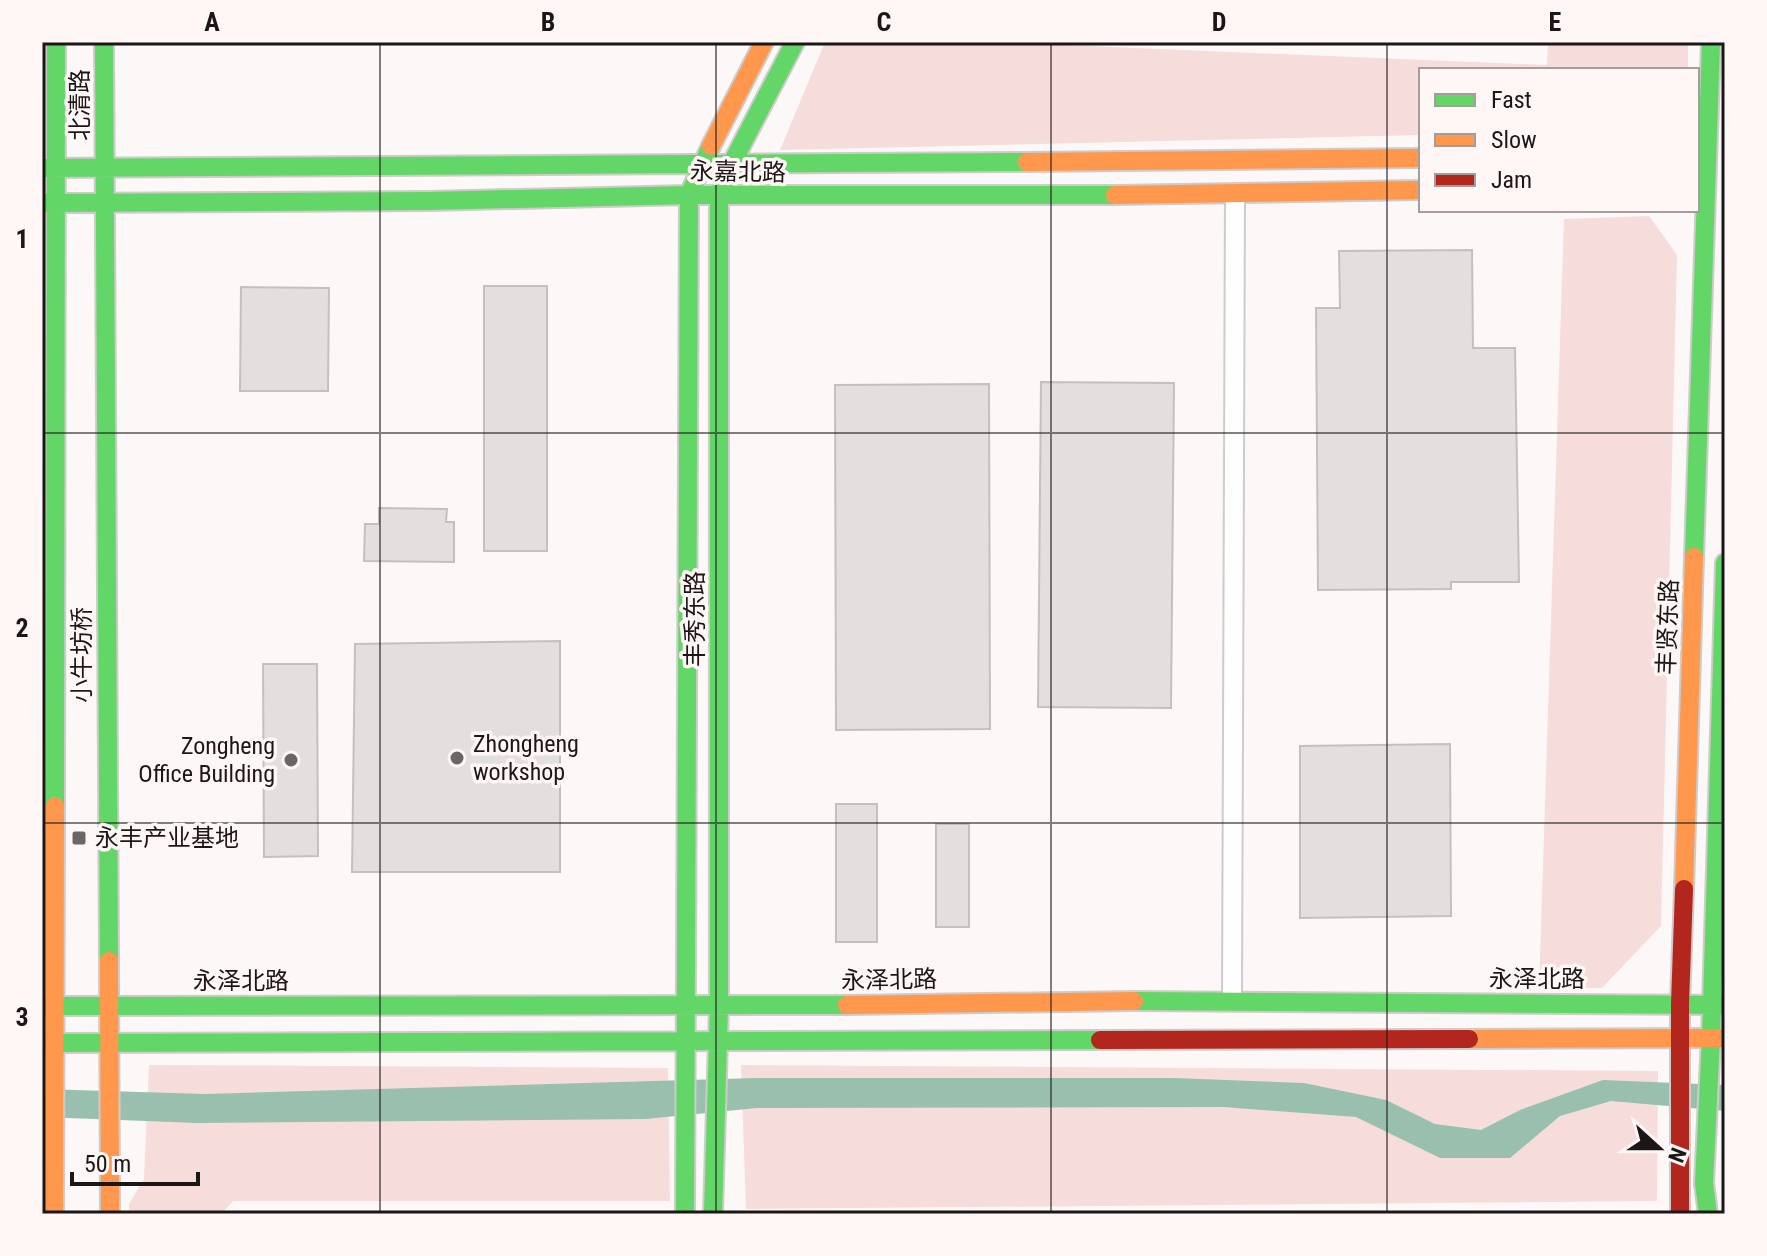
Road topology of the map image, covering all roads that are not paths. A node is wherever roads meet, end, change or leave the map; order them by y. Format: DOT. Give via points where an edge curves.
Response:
graph roads {
  1 [pos="56,42"];
  2 [pos="104,42"];
  3 [pos="764,42"];
  4 [pos="795,42"];
  5 [pos="1711,42"];
  6 [pos="1710,155"];
  7 [pos="1419,158"];
  8 [pos="701,165"];
  9 [pos="731,165"];
  10 [pos="104,167"];
  11 [pos="49,168"];
  12 [pos="1710,186"];
  13 [pos="1419,190"];
  14 [pos="1235,193"];
  15 [pos="689,195"];
  16 [pos="719,196"];
  17 [pos="104,202"];
  18 [pos="48,203"];
  19 [pos="1725,563"];
  20 [pos="1232,1000"];
  21 [pos="1680,1004"];
  22 [pos="108,1005"];
  23 [pos="687,1005"];
  24 [pos="1718,1005"];
  25 [pos="48,1006"];
  26 [pos="719,1006"];
  27 [pos="1718,1038"];
  28 [pos="1680,1039"];
  29 [pos="109,1042"];
  30 [pos="48,1043"];
  31 [pos="686,1043"];
  32 [pos="717,1043"];
  33 [pos="54,1214"];
  34 [pos="110,1214"];
  35 [pos="685,1214"];
  36 [pos="713,1214"];
  37 [pos="1680,1214"];
  38 [pos="1708,1214"];
  1 -- 11 [label="street, 北清路"];
  2 -- 10 [label="street, 北清路"];
  3 -- 8 [label="street, 丰秀东路"];
  4 -- 9 [label="street, 丰秀东路"];
  5 -- 6 [label="street, 丰贤东路"];
  6 -- 12 [label="street, 丰贤东路"];
  7 -- 9 [label="street, 永嘉北路"];
  8 -- 9 [label="street, 永嘉北路"];
  8 -- 10 [label="street, 永嘉北路"];
  8 -- 15 [label="street, 丰秀东路"];
  9 -- 16 [label="street, 丰秀东路"];
  10 -- 11 [label="street, 永嘉北路"];
  10 -- 17 [label="street, 小牛坊桥"];
  11 -- 18 [label="street, 北清路"];
  12 -- 21 [label="street, 丰贤东路"];
  13 -- 14 [label="street, 永嘉北路"];
  14 -- 16 [label="street, 永嘉北路"];
  14 -- 20 [label="street"];
  15 -- 16 [label="street, 永嘉北路"];
  15 -- 17 [label="street, 永嘉北路"];
  15 -- 23 [label="street, 丰秀东路"];
  16 -- 26 [label="street, 丰秀东路"];
  17 -- 18 [label="street, 永嘉北路"];
  17 -- 22 [label="street, 小牛坊桥"];
  18 -- 25 [label="street, 北清路" via="56,839"];
  19 -- 24 [label="street"];
  20 -- 21 [label="street, 永泽北路"];
  20 -- 26 [label="street, 永泽北路"];
  21 -- 24 [label="street, 永泽北路"];
  21 -- 28 [label="street, 丰贤东路"];
  22 -- 23 [label="street, 永泽北路"];
  22 -- 25 [label="street, 永泽北路"];
  22 -- 29 [label="street, 小牛坊桥"];
  23 -- 26 [label="street, 永泽北路"];
  23 -- 31 [label="street, 丰秀东路"];
  24 -- 27 [label="street"];
  25 -- 30 [label="street, 北清路"];
  26 -- 32 [label="street, 丰秀东路"];
  27 -- 28 [label="street"];
  27 -- 38 [label="street" via="1709,1069 1704,1183"];
  28 -- 32 [label="street"];
  28 -- 37 [label="street, 丰贤东路"];
  29 -- 30 [label="street"];
  29 -- 31 [label="street"];
  29 -- 34 [label="street, 小牛坊桥"];
  30 -- 33 [label="street, 北清路" via="53,1065"];
  31 -- 32 [label="street"];
  31 -- 35 [label="street, 丰秀东路"];
  32 -- 36 [label="street, 丰秀东路"];
}
